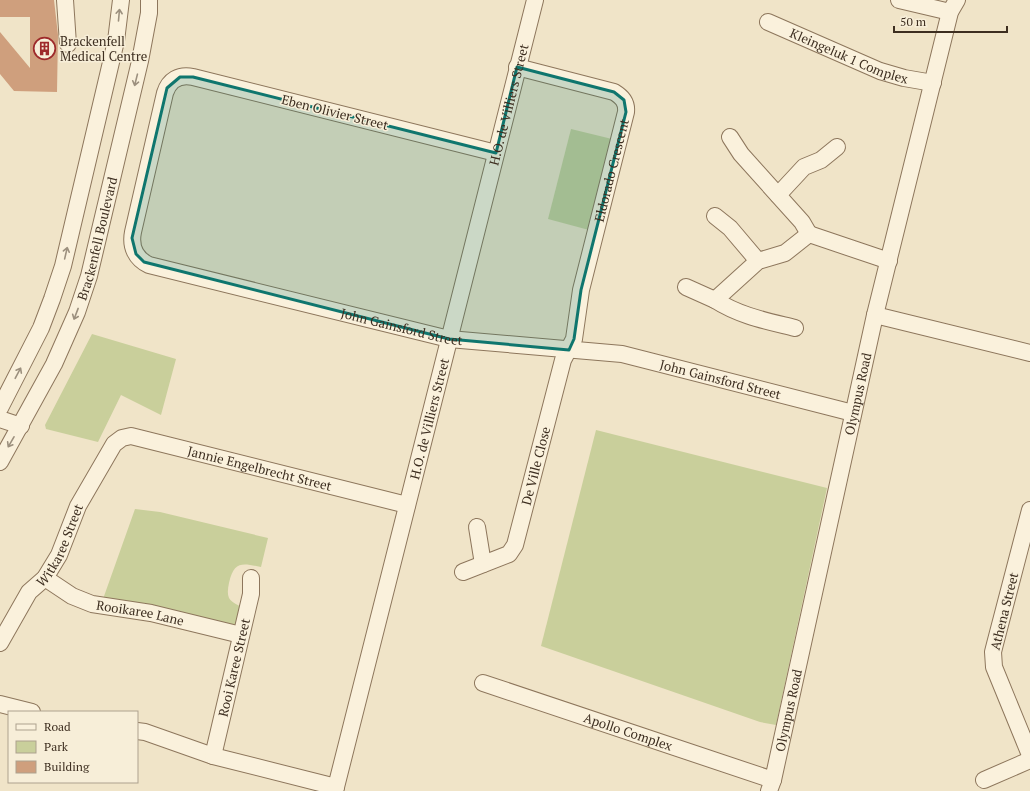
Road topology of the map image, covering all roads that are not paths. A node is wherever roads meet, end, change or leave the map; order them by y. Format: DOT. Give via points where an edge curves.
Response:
graph roads {
  1 [pos="65,0"];
  2 [pos="121,0"];
  3 [pos="149,0"];
  4 [pos="535,0"];
  5 [pos="899,0"];
  6 [pos="954,6"];
  7 [pos="768,22"];
  8 [pos="68,44"];
  9 [pos="517,67"];
  10 [pos="174,79"];
  11 [pos="933,83"];
  12 [pos="730,137"];
  13 [pos="837,146"];
  14 [pos="496,153"];
  15 [pos="778,195"];
  16 [pos="715,216"];
  17 [pos="809,234"];
  18 [pos="758,261"];
  19 [pos="889,261"];
  20 [pos="686,287"];
  21 [pos="715,300"];
  22 [pos="875,315"];
  23 [pos="795,328"];
  24 [pos="449,339"];
  25 [pos="569,350"];
  26 [pos="1030,353"];
  27 [pos="0,408"];
  28 [pos="853,413"];
  29 [pos="0,419"];
  30 [pos="21,426"];
  31 [pos="114,444"];
  32 [pos="0,462"];
  33 [pos="407,505"];
  34 [pos="1030,510"];
  35 [pos="477,527"];
  36 [pos="483,564"];
  37 [pos="463,572"];
  38 [pos="45,578"];
  39 [pos="251,578"];
  40 [pos="241,634"];
  41 [pos="0,643"];
  42 [pos="483,683"];
  43 [pos="0,704"];
  44 [pos="28,711"];
  45 [pos="138,731"];
  46 [pos="1030,755"];
  47 [pos="213,756"];
  48 [pos="1030,760"];
  49 [pos="984,780"];
  50 [pos="771,786"];
  51 [pos="336,789"];
  1 -- 8 [label="street"];
  27 -- 2 [label="street, Brackenfell Boulevard, one-way" via="41,328 63,266 116,41"];
  3 -- 30 [label="street, Brackenfell Boulevard, one-way" via="140,60 89,276 65,341"];
  4 -- 9 [label="street, H.O. de Villiers Street"];
  5 -- 6 [label="street"];
  6 -- 11 [label="street, Olympus Road"];
  7 -- 11 [label="street, Kleingeluk 1 Complex" via="880,71"];
  9 -- 14 [label="street, H.O. de Villiers Street"];
  9 -- 25 [label="street, Eldorado Crescent" via="614,92 624,100 626,107 580,290 574,339"];
  10 -- 14 [label="street, Eben Olivier Street" via="193,77"];
  10 -- 24 [label="street, John Gainsford Street" via="165,94 132,238 133,249 139,259 149,265"];
  11 -- 19 [label="street, Olympus Road"];
  12 -- 15 [label="street" via="741,154"];
  13 -- 15 [label="street" via="821,160 804,167"];
  14 -- 24 [label="street, H.O. de Villiers Street"];
  15 -- 17 [label="street"];
  16 -- 18 [label="street" via="730,228"];
  17 -- 18 [label="street" via="785,253"];
  17 -- 19 [label="street"];
  18 -- 21 [label="street"];
  19 -- 22 [label="street, Olympus Road"];
  20 -- 21 [label="street"];
  21 -- 23 [label="street" via="744,315"];
  22 -- 26 [label="street"];
  22 -- 28 [label="street, Olympus Road"];
  24 -- 25 [label="street, John Gainsford Street"];
  24 -- 33 [label="street, H.O. de Villiers Street"];
  25 -- 28 [label="street, John Gainsford Street" via="622,354"];
  25 -- 36 [label="street, De Ville Close" via="563,360 515,545 509,554"];
  28 -- 50 [label="street, Olympus Road"];
  29 -- 30 [label="street"];
  30 -- 32 [label="street, Brackenfell Boulevard, one-way"];
  31 -- 33 [label="street, Jannie Engelbrecht Street" via="122,438 131,436"];
  31 -- 38 [label="street, Witkaree Street" via="78,506 59,555"];
  33 -- 51 [label="street, H.O. de Villiers Street"];
  34 -- 46 [label="street, Athena Street" via="993,660"];
  35 -- 36 [label="street"];
  36 -- 37 [label="street, De Ville Close"];
  38 -- 40 [label="street, Rooikaree Lane" via="87,603 151,613"];
  38 -- 41 [label="street, Witkaree Street" via="29,592"];
  39 -- 40 [label="street, Rooi Karee Street" via="251,594"];
  40 -- 47 [label="street, Rooi Karee Street"];
  42 -- 50 [label="street, Apollo Complex"];
  43 -- 44 [label="street"];
  45 -- 47 [label="street"];
  47 -- 51 [label="street"];
  48 -- 49 [label="street"];
}
